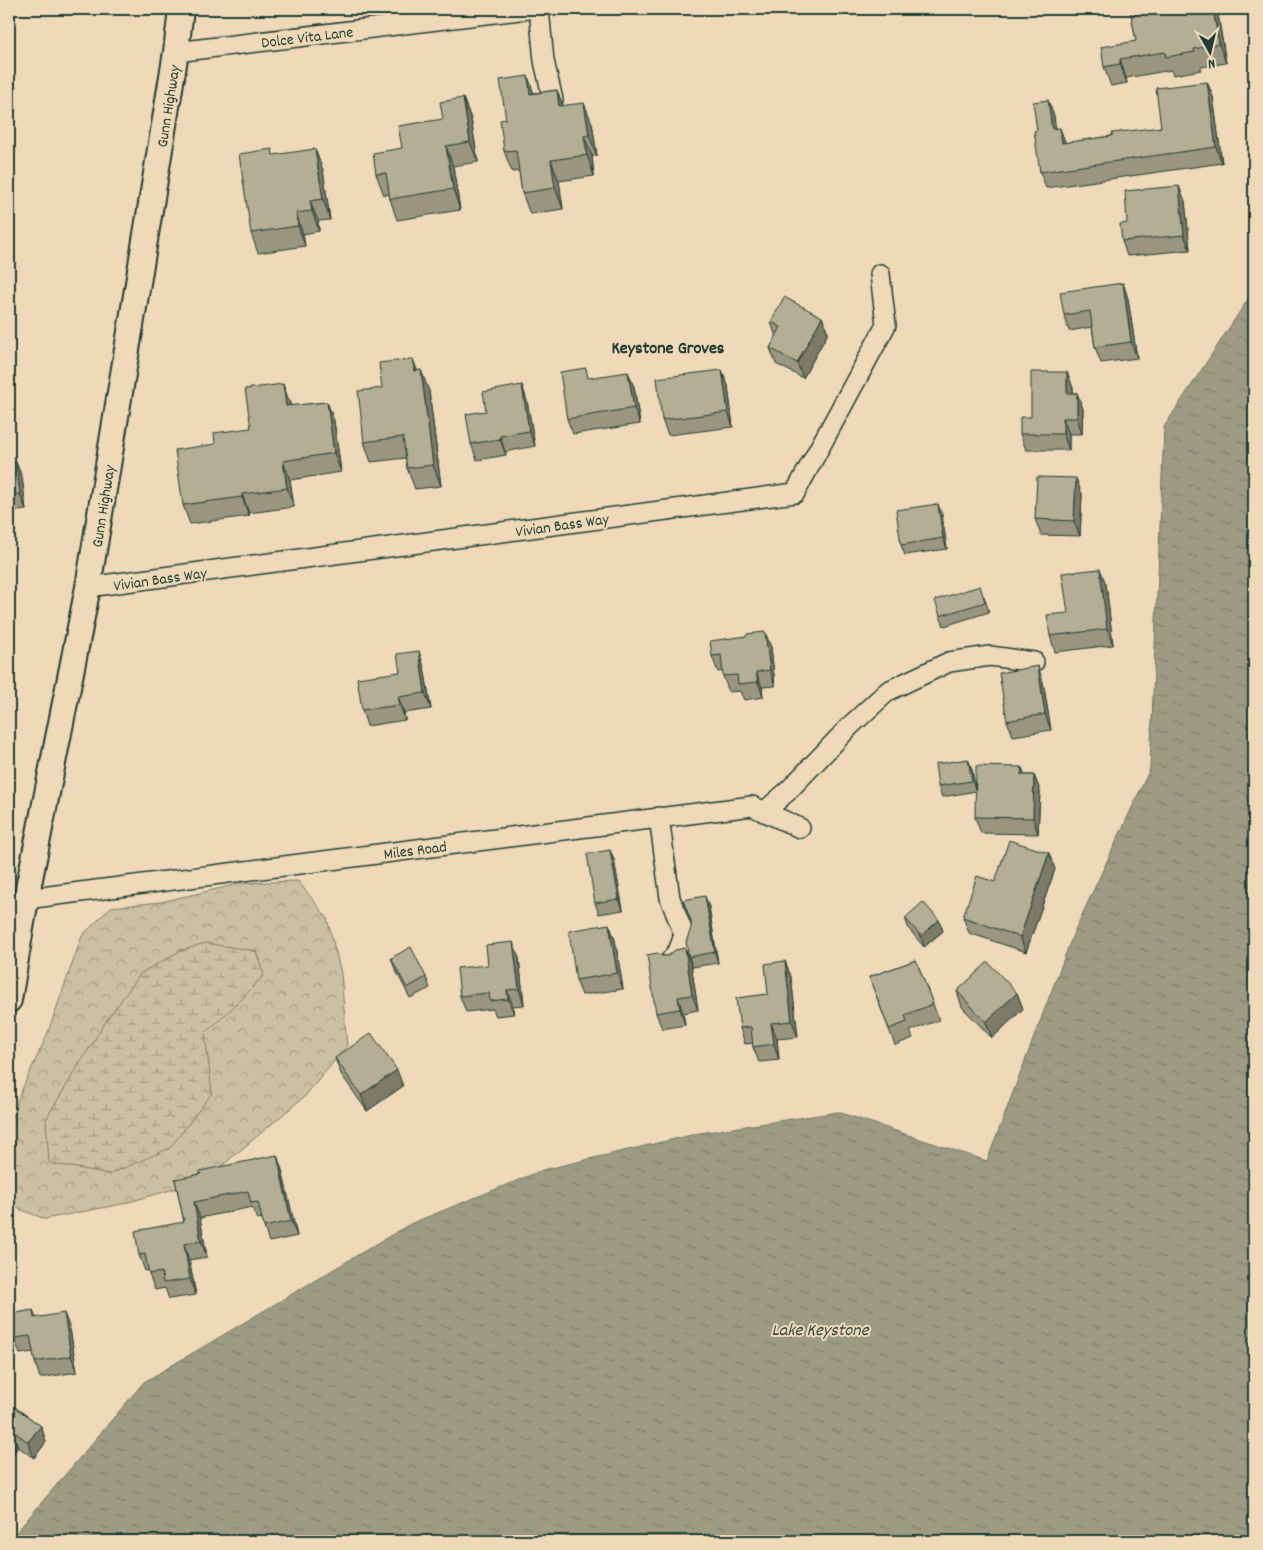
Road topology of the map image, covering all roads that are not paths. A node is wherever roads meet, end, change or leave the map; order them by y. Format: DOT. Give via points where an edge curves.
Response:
graph roads {
  1 [pos="181,9"];
  2 [pos="528,9"];
  3 [pos="539,9"];
  4 [pos="176,52"];
  5 [pos="553,100"];
  6 [pos="880,274"];
  7 [pos="88,587"];
  8 [pos="1034,662"];
  9 [pos="764,812"];
  10 [pos="659,817"];
  11 [pos="800,828"];
  12 [pos="26,898"];
  13 [pos="670,961"];
  14 [pos="9,1000"];
  1 -- 4 [label="main road, Gunn Highway"];
  2 -- 4 [label="street, Dolce Vita Lane"];
  3 -- 5 [label="street" via="544,61"];
  4 -- 7 [label="main road, Gunn Highway"];
  6 -- 7 [label="street, Vivian Bass Way" via="886,325 794,493"];
  7 -- 12 [label="main road, Gunn Highway"];
  8 -- 9 [label="street" via="990,656 949,662 888,691"];
  9 -- 10 [label="street, Miles Road" via="752,806"];
  9 -- 11 [label="street, Miles Road"];
  10 -- 12 [label="street, Miles Road"];
  10 -- 13 [label="street" via="670,898 684,935"];
  12 -- 14 [label="main road, Gunn Highway"];
}
